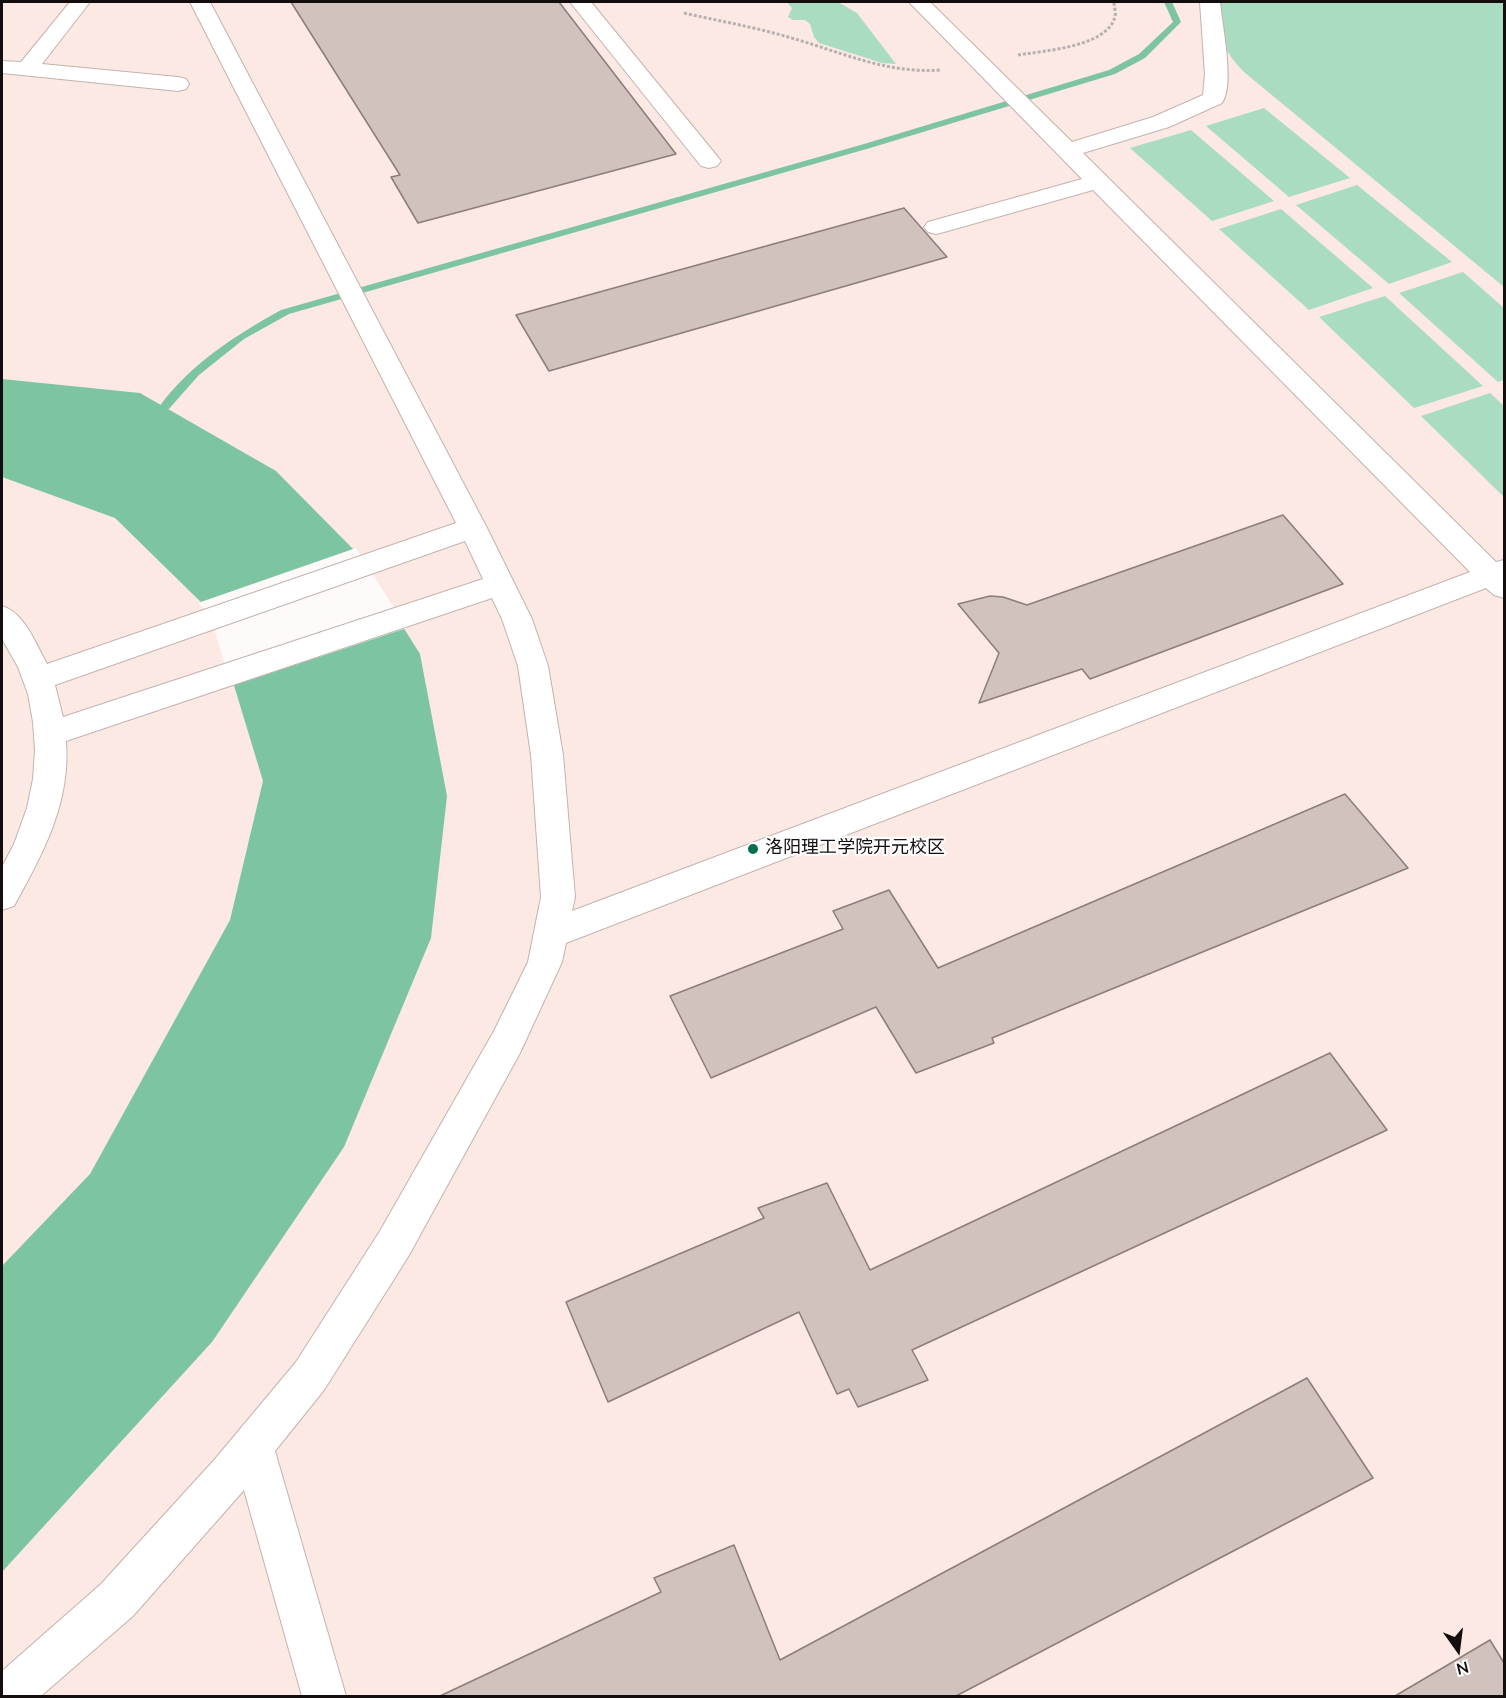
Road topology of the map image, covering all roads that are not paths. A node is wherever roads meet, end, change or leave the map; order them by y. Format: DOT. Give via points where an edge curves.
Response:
graph roads {
  1 [pos="80,2"];
  2 [pos="200,2"];
  3 [pos="580,2"];
  4 [pos="919,2"];
  5 [pos="1210,2"];
  6 [pos="2,67"];
  7 [pos="26,70"];
  8 [pos="178,84"];
  9 [pos="1061,143"];
  10 [pos="709,161"];
  11 [pos="1100,181"];
  12 [pos="936,227"];
  13 [pos="473,528"];
  14 [pos="1500,578"];
  15 [pos="501,584"];
  16 [pos="2,617"];
  17 [pos="37,679"];
  18 [pos="50,734"];
  19 [pos="2,896"];
  20 [pos="551,934"];
  21 [pos="253,1447"];
  22 [pos="7,1696"];
  23 [pos="324,1696"];
  1 -- 7 [label="lane"];
  2 -- 13 [label="lane"];
  3 -- 10 [label="lane"];
  4 -- 9 [label="lane"];
  5 -- 9 [label="lane" via="1218,81 1214,98 1138,130"];
  6 -- 7 [label="lane"];
  7 -- 8 [label="lane"];
  9 -- 11 [label="lane"];
  11 -- 12 [label="lane"];
  11 -- 14 [label="lane"];
  13 -- 15 [label="lane"];
  13 -- 17 [label="lane"];
  14 -- 20 [label="lane"];
  15 -- 18 [label="lane"];
  15 -- 20 [label="lane" via="533,666 547,754 558,897"];
  16 -- 17 [label="lane"];
  17 -- 18 [label="lane" via="47,705"];
  18 -- 19 [label="lane" via="52,760 45,804 34,837"];
  20 -- 21 [label="lane" via="545,962 507,1042 394,1244 310,1376"];
  21 -- 22 [label="lane" via="117,1600"];
  21 -- 23 [label="lane"];
}
